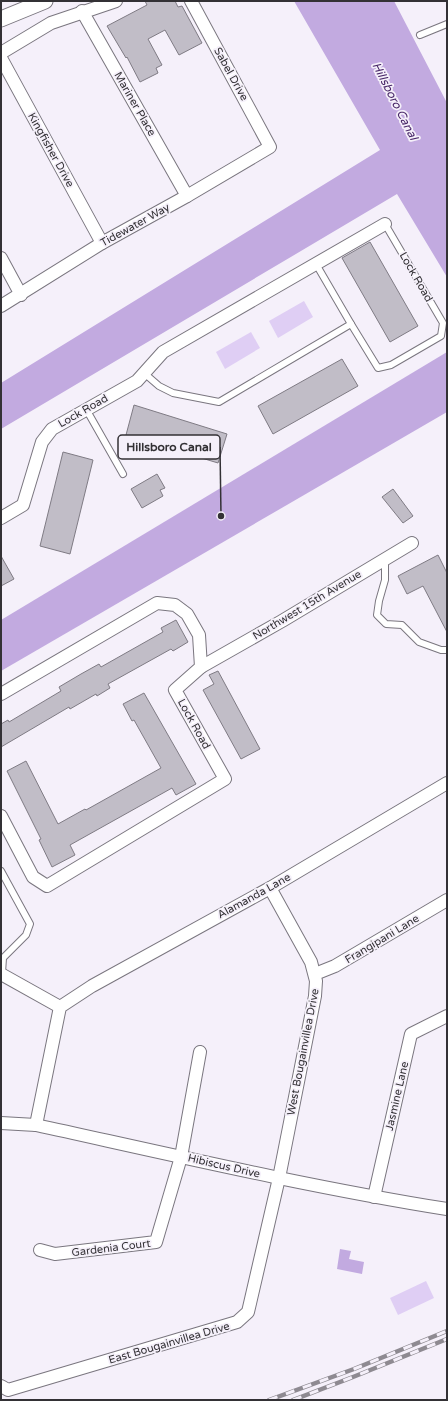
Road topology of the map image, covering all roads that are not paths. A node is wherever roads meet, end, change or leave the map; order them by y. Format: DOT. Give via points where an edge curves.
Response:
graph roads {
  1 [pos="45,1"];
  2 [pos="116,1"];
  3 [pos="191,1"];
  4 [pos="82,11"];
  5 [pos="1,18"];
  6 [pos="447,24"];
  7 [pos="420,35"];
  8 [pos="1,53"];
  9 [pos="1,58"];
  10 [pos="270,146"];
  11 [pos="187,196"];
  12 [pos="385,224"];
  13 [pos="102,243"];
  14 [pos="1,258"];
  15 [pos="316,264"];
  16 [pos="21,295"];
  17 [pos="1,306"];
  18 [pos="351,324"];
  19 [pos="144,373"];
  20 [pos="86,410"];
  21 [pos="123,474"];
  22 [pos="1,518"];
  23 [pos="412,543"];
  24 [pos="385,559"];
  25 [pos="447,650"];
  26 [pos="201,667"];
  27 [pos="1,694"];
  28 [pos="447,783"];
  29 [pos="1,816"];
  30 [pos="1,871"];
  31 [pos="270,888"];
  32 [pos="447,900"];
  33 [pos="2,959"];
  34 [pos="1,974"];
  35 [pos="315,974"];
  36 [pos="60,1007"];
  37 [pos="447,1016"];
  38 [pos="200,1052"];
  39 [pos="1,1123"];
  40 [pos="36,1125"];
  41 [pos="181,1157"];
  42 [pos="278,1178"];
  43 [pos="374,1197"];
  44 [pos="447,1208"];
  45 [pos="40,1250"];
  46 [pos="1,1386"];
  1 -- 5 [label="street"];
  2 -- 4 [label="street"];
  3 -- 10 [label="street, Sabel Drive"];
  4 -- 8 [label="street" via="51,23"];
  4 -- 11 [label="street, Mariner Place"];
  6 -- 7 [label="lane"];
  9 -- 13 [label="street, Kingfisher Drive"];
  10 -- 11 [label="street, Tidewater Way"];
  11 -- 13 [label="street, Tidewater Way"];
  12 -- 15 [label="street, Lock Road"];
  12 -- 18 [label="lane, Lock Road" via="443,323 441,336 391,365 378,368"];
  13 -- 16 [label="street, Tidewater Way"];
  14 -- 16 [label="street"];
  15 -- 18 [label="lane, Lock Road"];
  15 -- 19 [label="street, Lock Road" via="163,352"];
  16 -- 17 [label="street, Tidewater Way"];
  18 -- 19 [label="lane" via="220,402 173,393 159,386"];
  19 -- 20 [label="street, Lock Road" via="137,381"];
  20 -- 21 [label="lane"];
  20 -- 22 [label="street, Lock Road" via="52,429 42,442 23,505"];
  23 -- 24 [label="street, Northwest 15th Avenue"];
  24 -- 25 [label="lane" via="378,615 386,624 402,625 419,642"];
  24 -- 26 [label="street, Northwest 15th Avenue"];
  26 -- 27 [label="street" via="199,635 187,614 175,605 157,603"];
  26 -- 29 [label="street, Lock Road" via="175,690 225,779 47,886 33,876"];
  28 -- 31 [label="street, Alamanda Lane"];
  30 -- 33 [label="lane" via="30,924 26,935"];
  31 -- 35 [label="street, West Bougainvillea Drive" via="311,962"];
  31 -- 36 [label="street, Alamanda Lane" via="92,986"];
  32 -- 35 [label="street, Frangipani Lane" via="335,966"];
  33 -- 34 [label="lane"];
  34 -- 36 [label="street"];
  35 -- 42 [label="street, West Bougainvillea Drive" via="315,996"];
  36 -- 40 [label="street"];
  37 -- 43 [label="street, Jasmine Lane" via="411,1034"];
  38 -- 41 [label="street, Gardenia Court"];
  39 -- 40 [label="street, Hibiscus Drive"];
  40 -- 41 [label="street, Hibiscus Drive"];
  41 -- 42 [label="street, Hibiscus Drive"];
  41 -- 45 [label="street, Gardenia Court" via="156,1242 55,1254"];
  42 -- 43 [label="street, Hibiscus Drive"];
  42 -- 46 [label="street, East Bougainvillea Drive" via="248,1312 237,1322 8,1390"];
  43 -- 44 [label="street, Hibiscus Drive"];
}
